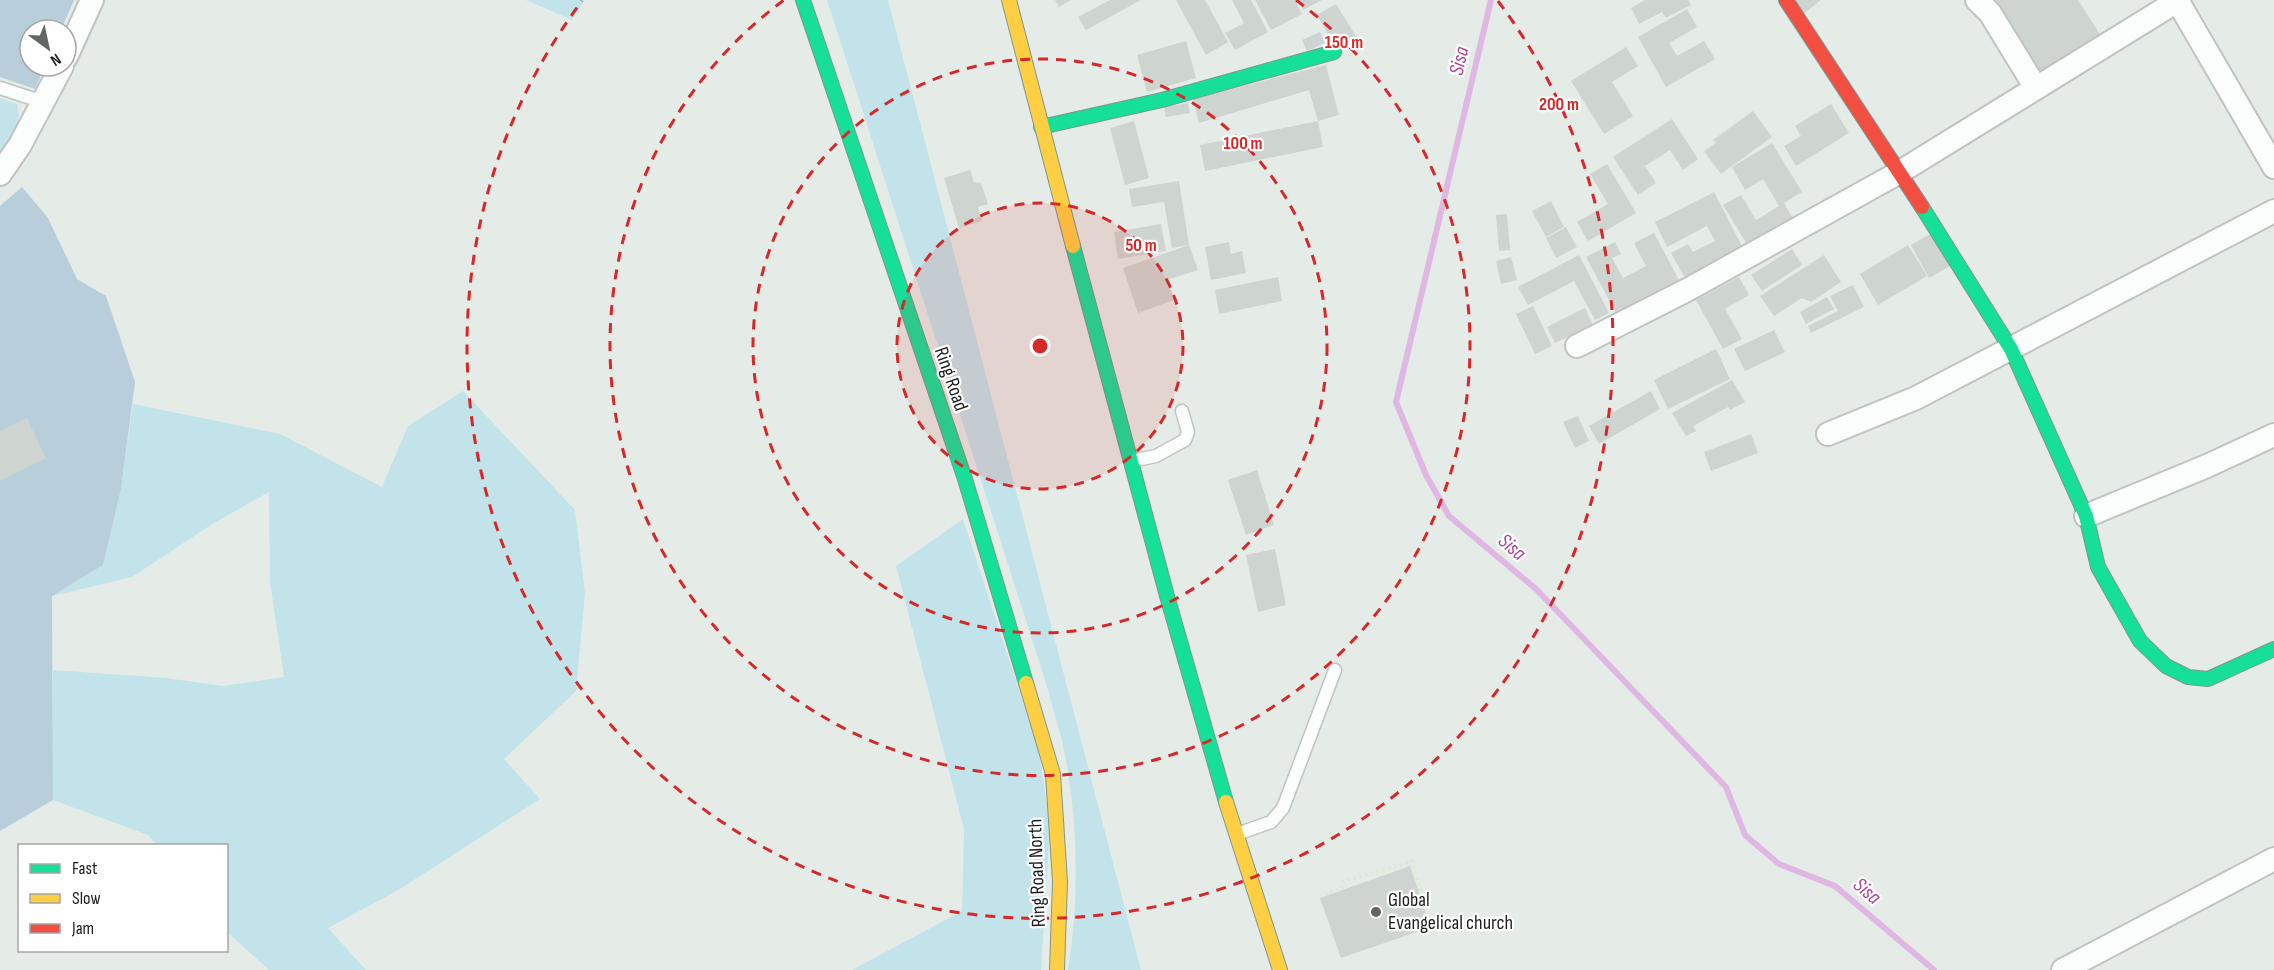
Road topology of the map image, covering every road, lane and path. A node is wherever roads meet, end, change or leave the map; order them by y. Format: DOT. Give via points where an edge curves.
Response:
graph roads {
  1 [pos="92,0"];
  2 [pos="803,0"];
  3 [pos="1009,0"];
  4 [pos="1786,0"];
  5 [pos="1977,0"];
  6 [pos="2178,0"];
  7 [pos="78,31"];
  8 [pos="1334,52"];
  9 [pos="56,78"];
  10 [pos="0,88"];
  11 [pos="2036,88"];
  12 [pos="43,102"];
  13 [pos="1041,127"];
  14 [pos="2274,167"];
  15 [pos="1900,172"];
  16 [pos="0,174"];
  17 [pos="2274,211"];
  18 [pos="1577,346"];
  19 [pos="2011,349"];
  20 [pos="1182,411"];
  21 [pos="1827,434"];
  22 [pos="2274,435"];
  23 [pos="1131,462"];
  24 [pos="2086,516"];
  25 [pos="2274,649"];
  26 [pos="1335,670"];
  27 [pos="1053,774"];
  28 [pos="1236,835"];
  29 [pos="2274,859"];
  30 [pos="1319,896"];
  31 [pos="1432,928"];
  32 [pos="1057,970"];
  33 [pos="1280,970"];
  34 [pos="2063,970"];
  1 -- 7 [label="street"];
  2 -- 27 [label="street, Ring Road" via="965,479"];
  3 -- 13 [label="street"];
  4 -- 15 [label="street"];
  5 -- 11 [label="street" via="1990,13"];
  6 -- 11 [label="street"];
  6 -- 14 [label="street"];
  8 -- 13 [label="street" via="1162,100"];
  9 -- 12 [label="street"];
  10 -- 12 [label="lane"];
  11 -- 15 [label="street"];
  12 -- 16 [label="street"];
  13 -- 23 [label="street"];
  15 -- 18 [label="street"];
  15 -- 19 [label="street"];
  17 -- 19 [label="street"];
  19 -- 21 [label="street" via="1916,398"];
  19 -- 24 [label="street"];
  20 -- 23 [label="lane" via="1188,432 1185,440 1155,456"];
  22 -- 24 [label="street"];
  23 -- 28 [label="street"];
  24 -- 25 [label="street" via="2098,567 2117,603 2140,640 2166,666 2187,677 2208,679"];
  26 -- 28 [label="lane" via="1283,808 1271,822"];
  27 -- 32 [label="street, Ring Road North" via="1060,882"];
  28 -- 33 [label="street"];
  29 -- 34 [label="street"];
  30 -- 31 [label="path" via="1341,889 1342,882 1412,861"];
}
